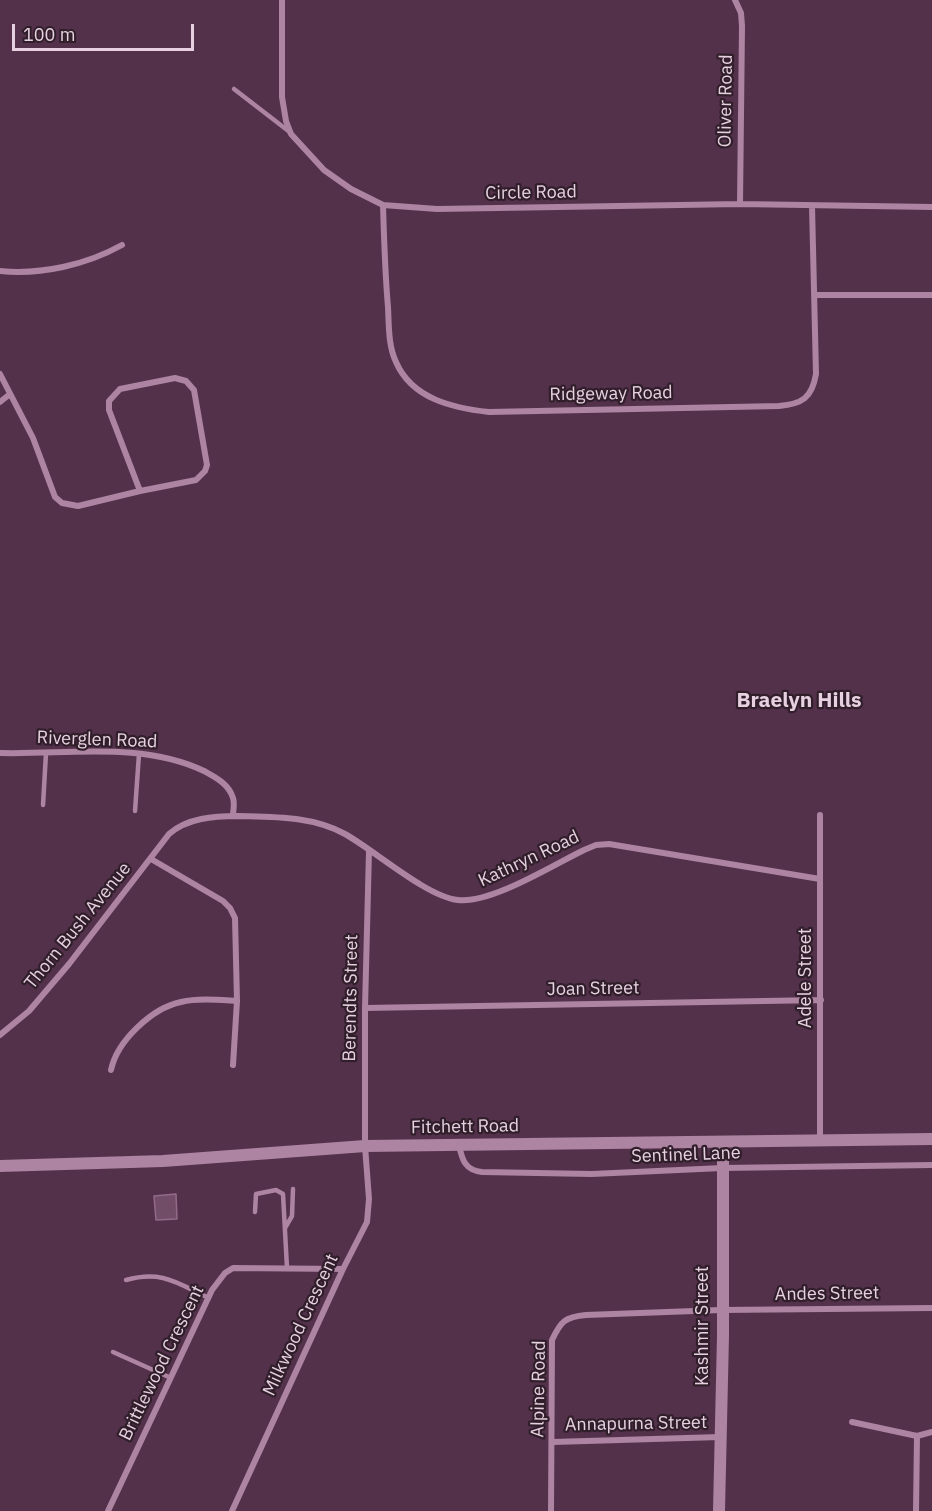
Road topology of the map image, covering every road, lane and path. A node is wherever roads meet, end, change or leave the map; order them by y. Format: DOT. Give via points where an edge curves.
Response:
graph roads {
  1 [pos="282,0"];
  2 [pos="735,0"];
  3 [pos="234,88"];
  4 [pos="291,134"];
  5 [pos="740,204"];
  6 [pos="383,205"];
  7 [pos="812,206"];
  8 [pos="932,207"];
  9 [pos="122,245"];
  10 [pos="0,271"];
  11 [pos="815,295"];
  12 [pos="932,296"];
  13 [pos="0,374"];
  14 [pos="10,394"];
  15 [pos="0,402"];
  16 [pos="140,490"];
  17 [pos="0,753"];
  18 [pos="46,753"];
  19 [pos="139,754"];
  20 [pos="43,805"];
  21 [pos="135,811"];
  22 [pos="820,815"];
  23 [pos="233,816"];
  24 [pos="369,851"];
  25 [pos="151,859"];
  26 [pos="820,879"];
  27 [pos="821,1000"];
  28 [pos="237,1001"];
  29 [pos="365,1008"];
  30 [pos="0,1035"];
  31 [pos="233,1065"];
  32 [pos="111,1070"];
  33 [pos="932,1139"];
  34 [pos="820,1140"];
  35 [pos="723,1142"];
  36 [pos="459,1144"];
  37 [pos="365,1146"];
  38 [pos="932,1165"];
  39 [pos="0,1166"];
  40 [pos="722,1168"];
  41 [pos="293,1189"];
  42 [pos="255,1212"];
  43 [pos="285,1228"];
  44 [pos="287,1268"];
  45 [pos="343,1269"];
  46 [pos="126,1280"];
  47 [pos="208,1298"];
  48 [pos="932,1308"];
  49 [pos="721,1310"];
  50 [pos="113,1352"];
  51 [pos="171,1378"];
  52 [pos="852,1422"];
  53 [pos="932,1432"];
  54 [pos="917,1436"];
  55 [pos="720,1437"];
  56 [pos="553,1442"];
  57 [pos="108,1511"];
  58 [pos="232,1511"];
  59 [pos="552,1511"];
  60 [pos="719,1511"];
  61 [pos="916,1511"];
  1 -- 4 [label="street, Circle Road" via="282,97"];
  2 -- 5 [label="street, Oliver Road" via="742,26"];
  3 -- 4 [label="lane"];
  4 -- 6 [label="street, Circle Road" via="324,170"];
  5 -- 6 [label="street, Circle Road" via="448,209"];
  5 -- 7 [label="street, Circle Road"];
  6 -- 11 [label="street, Ridgeway Road" via="390,333 396,363 426,395 463,409 489,412 792,404 806,398 814,385"];
  7 -- 8 [label="street, Circle Road"];
  7 -- 11 [label="street, Ridgeway Road"];
  9 -- 10 [label="street" via="103,255 45,271"];
  11 -- 12 [label="street"];
  13 -- 14 [label="street"];
  14 -- 15 [label="street"];
  14 -- 16 [label="street" via="33,438 52,492 62,502 78,506"];
  16 -- 16 [label="street" via="109,401 120,389 175,378 186,381 194,390 205,471 196,480"];
  17 -- 18 [label="street, Riverglen Road"];
  18 -- 19 [label="street, Riverglen Road"];
  18 -- 20 [label="lane"];
  19 -- 21 [label="lane"];
  19 -- 23 [label="street, Riverglen Road" via="169,758 214,776 231,792"];
  22 -- 26 [label="street, Adele Street"];
  23 -- 24 [label="street, Kathryn Road" via="305,821 335,830"];
  23 -- 25 [label="street, Thorn Bush Avenue" via="183,824 169,834"];
  24 -- 26 [label="street, Kathryn Road" via="422,885 456,900 481,899 498,893 584,850 609,844"];
  24 -- 29 [label="street, Berendts Street"];
  25 -- 28 [label="street" via="230,908 237,932"];
  25 -- 30 [label="street, Thorn Bush Avenue" via="56,980 29,1011"];
  26 -- 27 [label="street, Adele Street"];
  27 -- 29 [label="street, Joan Street"];
  27 -- 34 [label="street, Adele Street"];
  28 -- 31 [label="street"];
  28 -- 32 [label="street" via="194,1000 165,1008 125,1040"];
  29 -- 37 [label="street, Berendts Street"];
  33 -- 34 [label="street, Fitchett Road"];
  34 -- 35 [label="street, Fitchett Road"];
  35 -- 36 [label="street, Fitchett Road"];
  35 -- 40 [label="street, Kashmir Street"];
  36 -- 37 [label="street, Fitchett Road"];
  36 -- 40 [label="street, Sentinel Lane" via="466,1166 482,1172 592,1174"];
  37 -- 39 [label="street, Fitchett Road" via="163,1161"];
  37 -- 45 [label="street, Milkwood Crescent" via="367,1222"];
  38 -- 40 [label="street, Sentinel Lane"];
  40 -- 49 [label="street, Kashmir Street"];
  41 -- 43 [label="lane" via="292,1216"];
  42 -- 43 [label="lane" via="256,1194 268,1190 281,1192"];
  43 -- 44 [label="lane"];
  44 -- 45 [label="street, Brittlewood Crescent"];
  44 -- 47 [label="street, Brittlewood Crescent" via="233,1268 218,1280"];
  45 -- 58 [label="street, Milkwood Crescent"];
  46 -- 47 [label="lane" via="163,1277"];
  47 -- 51 [label="street, Brittlewood Crescent"];
  48 -- 49 [label="street, Andes Street"];
  49 -- 55 [label="street, Kashmir Street"];
  49 -- 56 [label="street, Alpine Road" via="586,1315 565,1320 552,1340"];
  50 -- 51 [label="lane"];
  51 -- 57 [label="street, Brittlewood Crescent"];
  52 -- 54 [label="street"];
  53 -- 54 [label="street"];
  54 -- 61 [label="street"];
  55 -- 56 [label="street, Annapurna Street"];
  55 -- 60 [label="street, Kashmir Street"];
  56 -- 59 [label="street, Alpine Road"];
}
